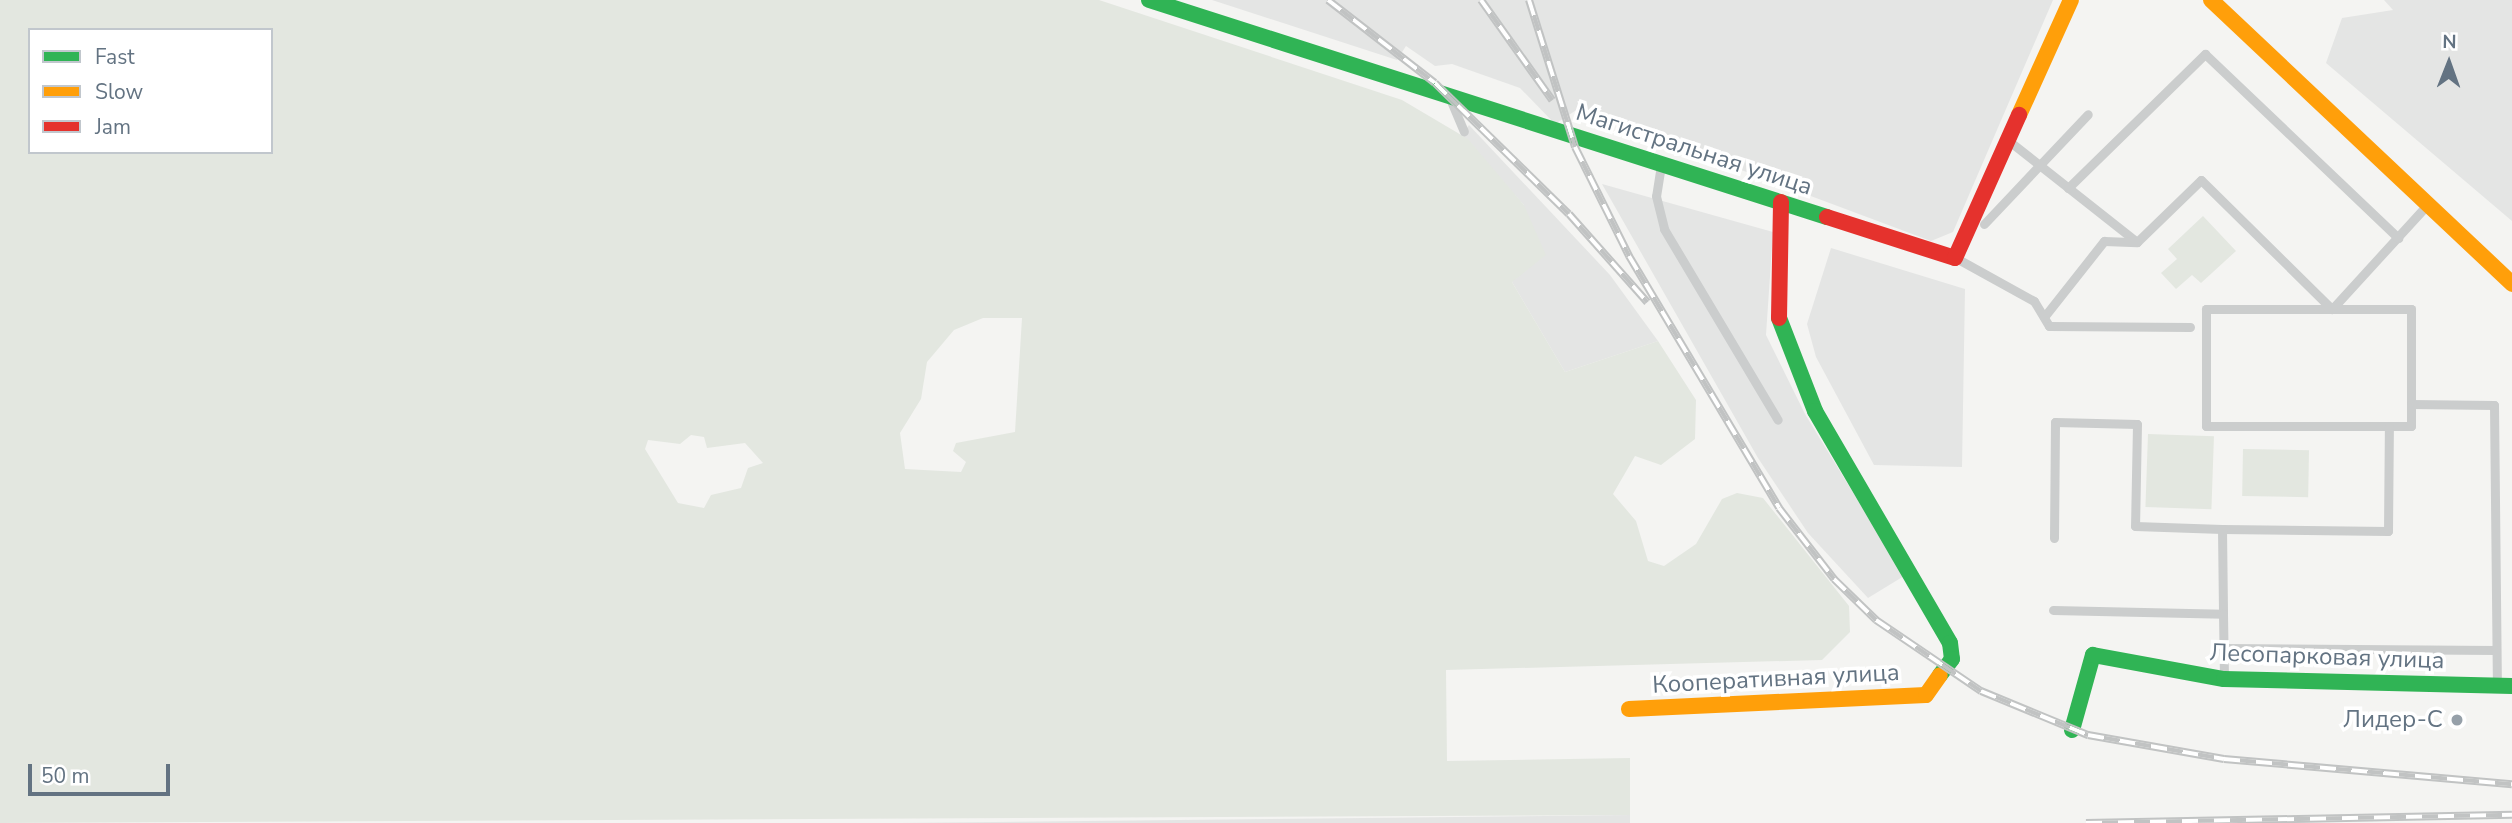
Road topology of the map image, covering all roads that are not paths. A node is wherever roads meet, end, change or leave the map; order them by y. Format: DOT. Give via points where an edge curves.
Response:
graph roads {
  1 [pos="1149,0"];
  2 [pos="2071,0"];
  3 [pos="2211,0"];
  4 [pos="1448,96"];
  5 [pos="2088,114"];
  6 [pos="1464,131"];
  7 [pos="2007,140"];
  8 [pos="1662,164"];
  9 [pos="2038,165"];
  10 [pos="2068,188"];
  11 [pos="1781,202"];
  12 [pos="2428,205"];
  13 [pos="1984,224"];
  14 [pos="2398,238"];
  15 [pos="2137,242"];
  16 [pos="1955,258"];
  17 [pos="2512,284"];
  18 [pos="2332,309"];
  19 [pos="2044,317"];
  20 [pos="2190,327"];
  21 [pos="2411,404"];
  22 [pos="1778,420"];
  23 [pos="2389,426"];
  24 [pos="2222,529"];
  25 [pos="2054,538"];
  26 [pos="2053,610"];
  27 [pos="2222,614"];
  28 [pos="2223,648"];
  29 [pos="2496,650"];
  30 [pos="2224,680"];
  31 [pos="2504,686"];
  32 [pos="1629,709"];
  33 [pos="2072,730"];
  1 -- 4 [label="street, Магистральная улица"];
  2 -- 7 [label="street"];
  3 -- 12 [label="street"];
  4 -- 6 [label="lane"];
  4 -- 8 [label="street, Магистральная улица"];
  5 -- 9 [label="lane"];
  7 -- 9 [label="lane"];
  7 -- 16 [label="street"];
  8 -- 11 [label="street, Магистральная улица"];
  8 -- 22 [label="lane" via="1656,196 1664,229"];
  9 -- 10 [label="lane"];
  9 -- 13 [label="lane"];
  10 -- 14 [label="lane" via="2205,54"];
  10 -- 15 [label="lane"];
  11 -- 16 [label="street, Магистральная улица"];
  11 -- 32 [label="street, Кооперативная улица" via="1779,323 1815,411 1952,650 1948,667 1926,695 1792,706"];
  12 -- 14 [label="lane"];
  12 -- 17 [label="street"];
  14 -- 18 [label="lane"];
  15 -- 18 [label="lane" via="2201,180"];
  15 -- 19 [label="lane" via="2104,241"];
  16 -- 19 [label="lane" via="2034,301"];
  18 -- 21 [label="lane" via="2411,309"];
  18 -- 23 [label="lane" via="2206,309 2206,426"];
  19 -- 20 [label="lane" via="2049,326"];
  21 -- 23 [label="lane" via="2411,426"];
  21 -- 29 [label="lane" via="2494,405"];
  23 -- 24 [label="lane" via="2388,531"];
  24 -- 25 [label="lane" via="2134,526 2137,424 2056,422"];
  24 -- 27 [label="lane"];
  26 -- 27 [label="lane"];
  27 -- 28 [label="lane"];
  28 -- 29 [label="lane"];
  28 -- 30 [label="lane"];
  29 -- 31 [label="lane"];
  30 -- 31 [label="street, Лесопарковая улица"];
  30 -- 33 [label="street, Лесопарковая улица" via="2093,655"];
}
